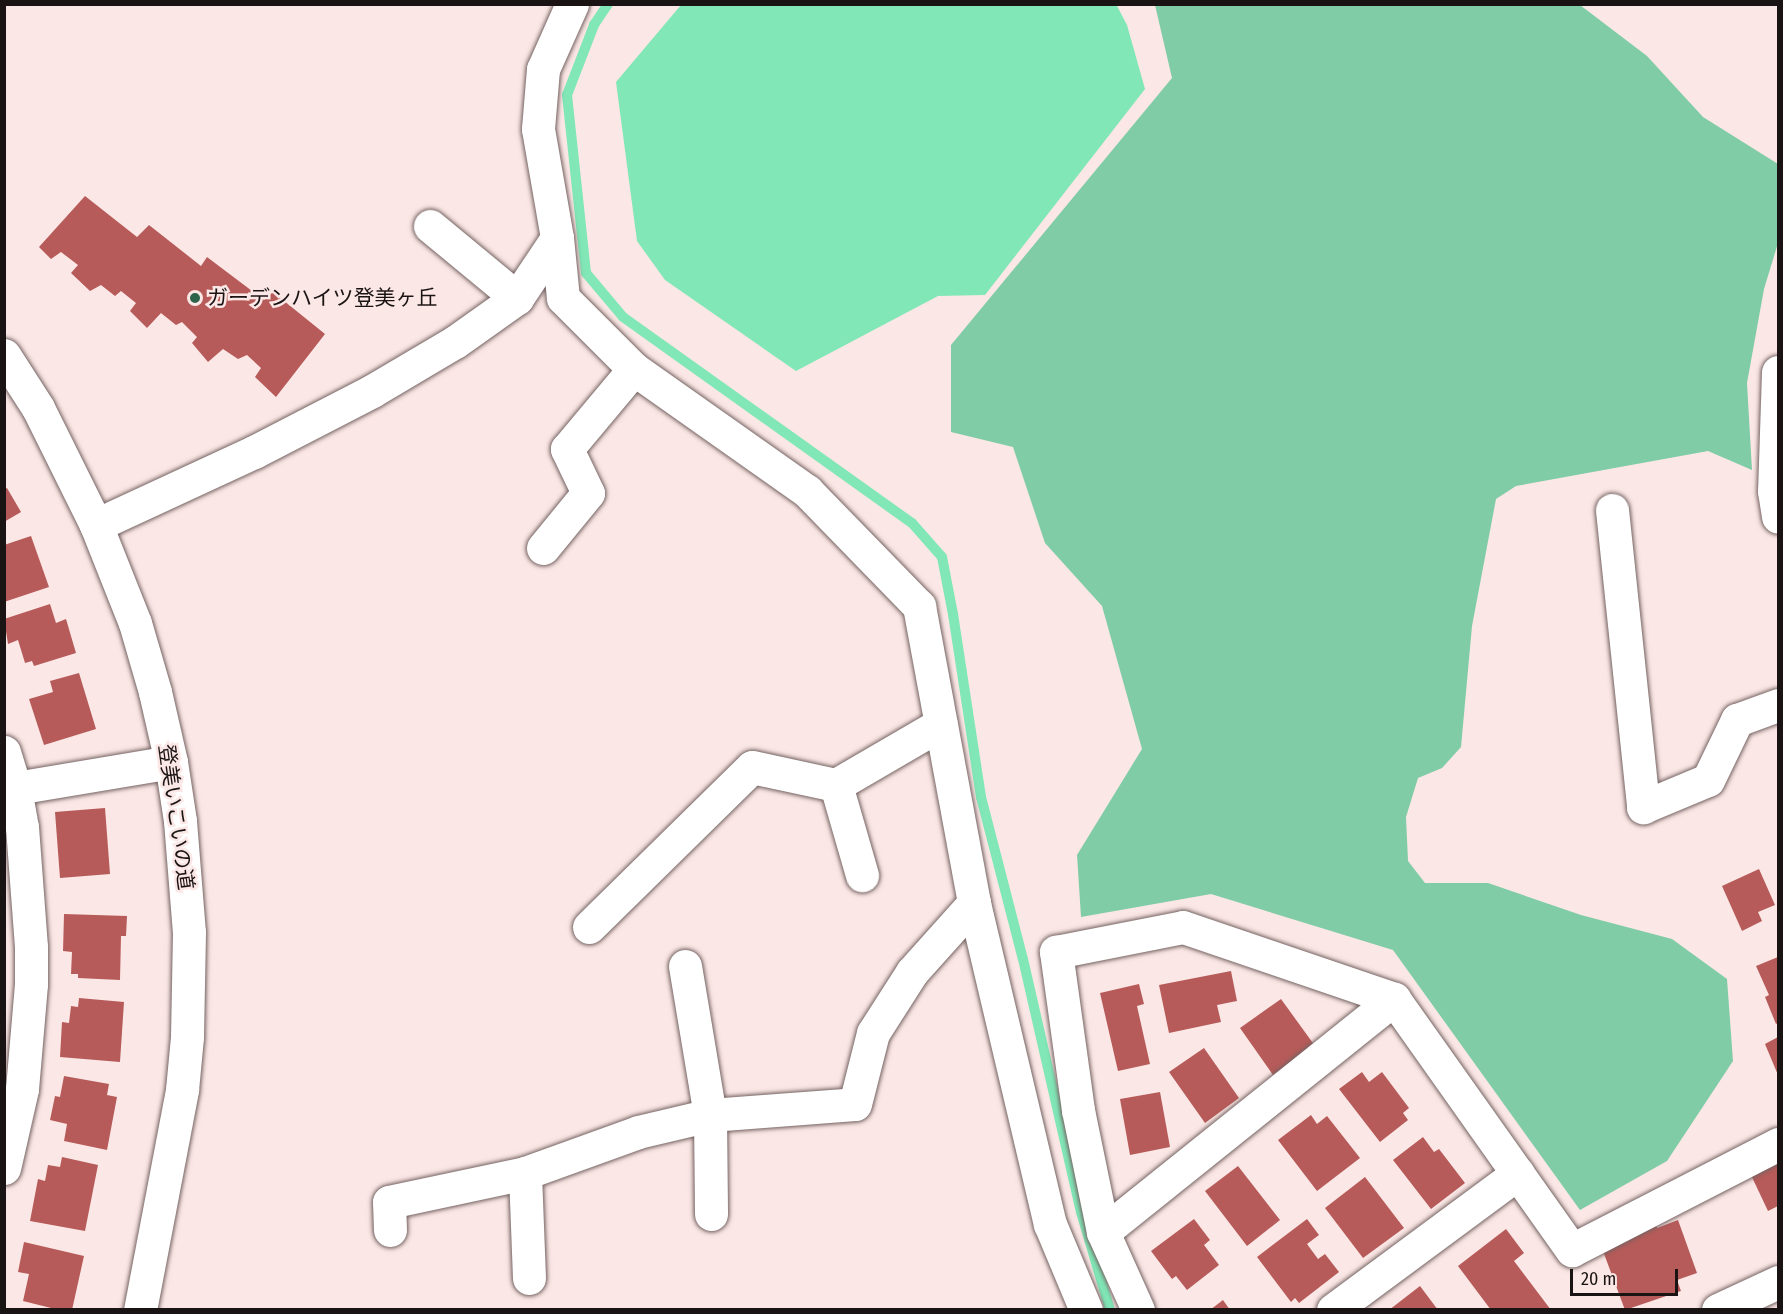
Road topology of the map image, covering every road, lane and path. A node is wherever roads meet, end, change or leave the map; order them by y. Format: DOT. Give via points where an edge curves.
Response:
graph roads {
  1 [pos="572,4"];
  2 [pos="429,226"];
  3 [pos="557,238"];
  4 [pos="517,298"];
  5 [pos="4,355"];
  6 [pos="634,369"];
  7 [pos="1779,372"];
  8 [pos="1777,499"];
  9 [pos="1612,510"];
  10 [pos="96,525"];
  11 [pos="543,548"];
  12 [pos="1779,705"];
  13 [pos="941,724"];
  14 [pos="4,752"];
  15 [pos="171,762"];
  16 [pos="836,785"];
  17 [pos="10,789"];
  18 [pos="862,875"];
  19 [pos="974,903"];
  20 [pos="588,927"];
  21 [pos="685,966"];
  22 [pos="18,987"];
  23 [pos="1394,999"];
  24 [pos="710,1115"];
  25 [pos="1779,1144"];
  26 [pos="4,1168"];
  27 [pos="525,1173"];
  28 [pos="1518,1173"];
  29 [pos="711,1215"];
  30 [pos="390,1230"];
  31 [pos="1103,1232"];
  32 [pos="529,1278"];
  33 [pos="1779,1282"];
  34 [pos="140,1310"];
  35 [pos="1086,1310"];
  36 [pos="1138,1310"];
  37 [pos="1333,1310"];
  38 [pos="1718,1310"];
  1 -- 3 [label="street" via="543,69 537,129"];
  2 -- 4 [label="street"];
  3 -- 4 [label="street"];
  3 -- 6 [label="street" via="563,298"];
  4 -- 10 [label="street" via="455,342 372,392"];
  5 -- 10 [label="street, 登美いこいの道" via="38,408"];
  6 -- 11 [label="street" via="567,449 588,494"];
  6 -- 13 [label="street" via="807,492 919,606"];
  7 -- 8 [label="street"];
  9 -- 12 [label="street" via="1643,807 1708,780 1737,720"];
  10 -- 15 [label="street, 登美いこいの道" via="135,623"];
  13 -- 16 [label="street"];
  13 -- 19 [label="street"];
  14 -- 17 [label="street"];
  15 -- 17 [label="street"];
  15 -- 34 [label="street, 登美いこいの道" via="188,901 190,983 182,1090"];
  16 -- 18 [label="street"];
  16 -- 20 [label="street" via="752,767"];
  17 -- 22 [label="street" via="30,910"];
  19 -- 24 [label="street" via="912,972 873,1033 855,1104"];
  19 -- 35 [label="street" via="1050,1224"];
  21 -- 24 [label="street"];
  22 -- 26 [label="street" via="22,1089"];
  23 -- 28 [label="street"];
  23 -- 31 [label="street"];
  23 -- 31 [label="street" via="1183,927 1056,952 1078,1110"];
  24 -- 27 [label="street" via="638,1132"];
  24 -- 29 [label="street"];
  25 -- 28 [label="street" via="1572,1250"];
  27 -- 30 [label="street" via="389,1202"];
  27 -- 32 [label="street"];
  28 -- 37 [label="street"];
  31 -- 36 [label="street"];
  33 -- 38 [label="street"];
}
